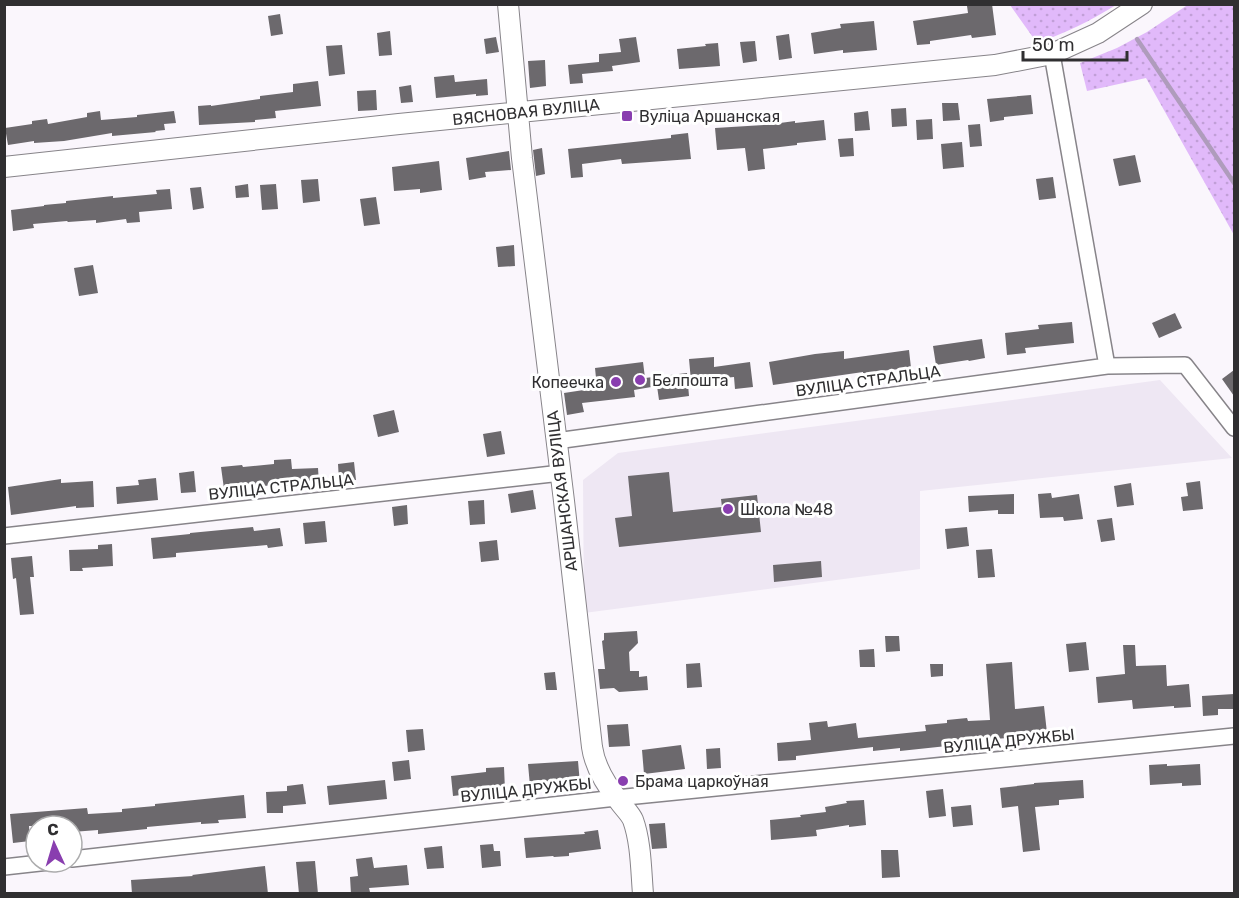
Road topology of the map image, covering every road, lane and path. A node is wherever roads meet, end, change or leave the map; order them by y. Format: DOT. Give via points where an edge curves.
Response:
graph roads {
  1 [pos="508,4"];
  2 [pos="1142,4"];
  3 [pos="1052,54"];
  4 [pos="519,112"];
  5 [pos="4,166"];
  6 [pos="1107,366"];
  7 [pos="1234,428"];
  8 [pos="556,441"];
  9 [pos="561,473"];
  10 [pos="4,536"];
  11 [pos="1234,736"];
  12 [pos="616,798"];
  13 [pos="84,859"];
  14 [pos="24,865"];
  15 [pos="4,867"];
  16 [pos="643,894"];
  1 -- 4 [label="street, АРШАНСКАЯ ВУЛІЦА"];
  2 -- 3 [label="street, ВЯСНОВАЯ ВУЛІЦА" via="1098,33"];
  3 -- 4 [label="street, ВЯСНОВАЯ ВУЛІЦА" via="995,65"];
  3 -- 6 [label="street"];
  4 -- 5 [label="street, ВЯСНОВАЯ ВУЛІЦА"];
  4 -- 8 [label="street, АРШАНСКАЯ ВУЛІЦА"];
  6 -- 7 [label="street, ВУЛІЦА СТРАЛЬЦА" via="1185,365"];
  6 -- 8 [label="street, ВУЛІЦА СТРАЛЬЦА"];
  8 -- 9 [label="street, АРШАНСКАЯ ВУЛІЦА"];
  9 -- 10 [label="street, ВУЛІЦА СТРАЛЬЦА"];
  9 -- 12 [label="street, АРШАНСКАЯ ВУЛІЦА" via="594,760"];
  11 -- 12 [label="street, ВУЛІЦА ДРУЖБЫ"];
  12 -- 13 [label="street, ВУЛІЦА ДРУЖБЫ"];
  12 -- 16 [label="street, АРШАНСКАЯ ВУЛІЦА" via="632,817"];
  14 -- 15 [label="street"];
}
